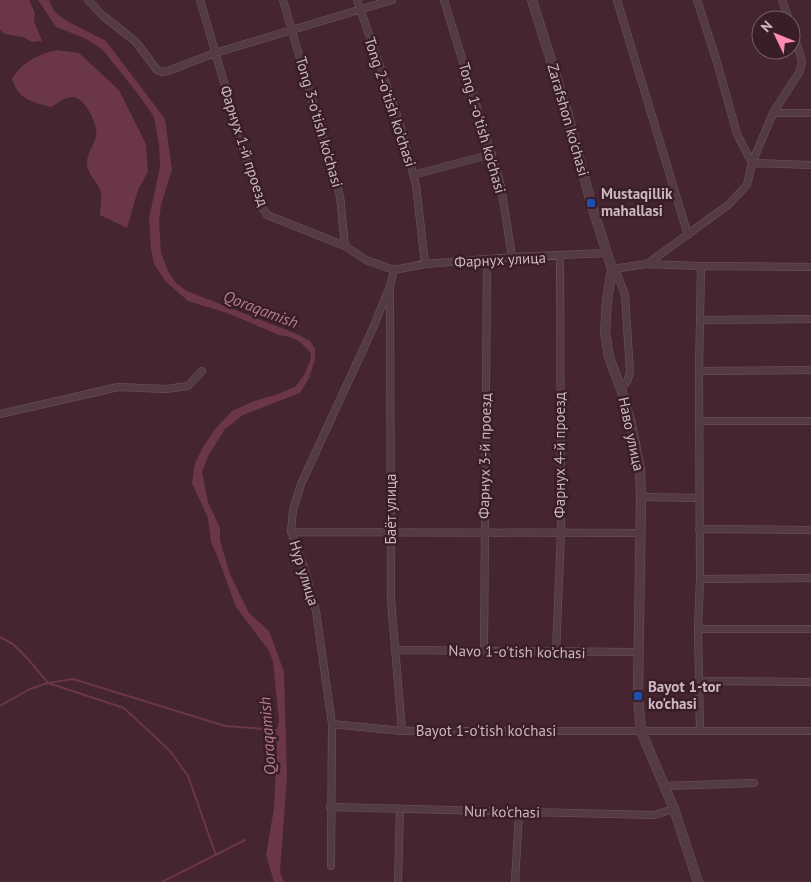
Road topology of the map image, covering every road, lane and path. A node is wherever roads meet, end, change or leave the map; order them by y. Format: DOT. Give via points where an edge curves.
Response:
graph roads {
  1 [pos="88,0"];
  2 [pos="200,0"];
  3 [pos="283,0"];
  4 [pos="357,0"];
  5 [pos="392,0"];
  6 [pos="444,0"];
  7 [pos="532,0"];
  8 [pos="617,0"];
  9 [pos="697,0"];
  10 [pos="360,10"];
  11 [pos="292,29"];
  12 [pos="214,53"];
  13 [pos="801,57"];
  14 [pos="773,113"];
  15 [pos="811,113"];
  16 [pos="492,154"];
  17 [pos="752,163"];
  18 [pos="811,165"];
  19 [pos="413,175"];
  20 [pos="688,235"];
  21 [pos="345,246"];
  22 [pos="607,253"];
  23 [pos="560,257"];
  24 [pos="512,258"];
  25 [pos="487,260"];
  26 [pos="425,264"];
  27 [pos="647,264"];
  28 [pos="701,266"];
  29 [pos="811,267"];
  30 [pos="613,268"];
  31 [pos="394,270"];
  32 [pos="390,286"];
  33 [pos="811,319"];
  34 [pos="700,320"];
  35 [pos="811,370"];
  36 [pos="202,371"];
  37 [pos="699,371"];
  38 [pos="622,389"];
  39 [pos="0,414"];
  40 [pos="699,421"];
  41 [pos="811,421"];
  42 [pos="641,497"];
  43 [pos="700,498"];
  44 [pos="699,529"];
  45 [pos="811,530"];
  46 [pos="391,531"];
  47 [pos="291,532"];
  48 [pos="484,532"];
  49 [pos="560,533"];
  50 [pos="641,533"];
  51 [pos="811,578"];
  52 [pos="700,579"];
  53 [pos="698,629"];
  54 [pos="811,629"];
  55 [pos="396,650"];
  56 [pos="484,651"];
  57 [pos="556,652"];
  58 [pos="638,652"];
  59 [pos="699,681"];
  60 [pos="811,682"];
  61 [pos="332,724"];
  62 [pos="402,731"];
  63 [pos="641,731"];
  64 [pos="811,731"];
  65 [pos="700,732"];
  66 [pos="754,783"];
  67 [pos="664,786"];
  68 [pos="330,807"];
  69 [pos="400,809"];
  70 [pos="674,810"];
  71 [pos="519,812"];
  72 [pos="331,866"];
  73 [pos="398,882"];
  74 [pos="515,882"];
  75 [pos="698,882"];
  1 -- 12 [label="street" via="136,42 157,70 168,71"];
  2 -- 12 [label="street, Фарнух 1-й проезд"];
  3 -- 11 [label="street, Tong 3-o'tish ko'chasi"];
  4 -- 10 [label="street, Tong 2-o'tish ko'chasi"];
  5 -- 10 [label="street"];
  6 -- 16 [label="street, Tong 1-o'tish ko'chasi"];
  7 -- 22 [label="street, Zarafshon ko'chasi"];
  8 -- 20 [label="street"];
  9 -- 17 [label="street" via="737,134"];
  10 -- 11 [label="street"];
  10 -- 19 [label="street, Tong 2-o'tish ko'chasi" via="399,121"];
  11 -- 12 [label="street"];
  11 -- 21 [label="street, Tong 3-o'tish ko'chasi" via="340,196"];
  12 -- 21 [label="street, Фарнух 1-й проезд" via="259,203 267,215"];
  13 -- 14 [label="street" via="800,71"];
  14 -- 15 [label="street"];
  14 -- 17 [label="street"];
  16 -- 19 [label="street"];
  16 -- 24 [label="street, Tong 1-o'tish ko'chasi" via="501,186"];
  17 -- 18 [label="street"];
  17 -- 20 [label="street" via="747,185 728,205"];
  19 -- 26 [label="street, Tong 2-o'tish ko'chasi"];
  20 -- 27 [label="street"];
  21 -- 31 [label="street, Фарнух 1-й проезд" via="366,260"];
  22 -- 23 [label="street, Фарнух улица"];
  22 -- 30 [label="street, Zarafshon ko'chasi"];
  23 -- 24 [label="street, Фарнух улица"];
  23 -- 49 [label="street, Фарнух 4-й проезд"];
  24 -- 25 [label="street, Фарнух улица"];
  25 -- 26 [label="street, Фарнух улица"];
  25 -- 48 [label="street, Фарнух 3-й проезд"];
  26 -- 31 [label="street, Фарнух улица"];
  27 -- 28 [label="street"];
  27 -- 30 [label="street"];
  28 -- 29 [label="street"];
  28 -- 34 [label="street"];
  30 -- 38 [label="street, Наво улица" via="606,332 609,357"];
  30 -- 38 [label="street" via="625,295 630,372"];
  31 -- 32 [label="street, Нур улица"];
  32 -- 46 [label="street, Баёт улица"];
  32 -- 47 [label="street, Нур улица" via="301,484 293,510"];
  33 -- 34 [label="street"];
  34 -- 37 [label="street"];
  35 -- 37 [label="street"];
  36 -- 39 [label="street" via="188,386 166,389 118,387"];
  37 -- 40 [label="street"];
  38 -- 42 [label="street, Наво улица" via="640,469"];
  40 -- 41 [label="street"];
  40 -- 43 [label="street"];
  42 -- 43 [label="street"];
  42 -- 50 [label="street, Наво улица"];
  43 -- 44 [label="street"];
  44 -- 45 [label="street"];
  44 -- 52 [label="street"];
  46 -- 47 [label="street"];
  46 -- 48 [label="street"];
  46 -- 55 [label="street, Баёт улица" via="391,600"];
  47 -- 61 [label="street, Нур улица" via="316,611"];
  48 -- 49 [label="street"];
  48 -- 56 [label="street, Фарнух 3-й проезд"];
  49 -- 50 [label="street"];
  49 -- 57 [label="street, Фарнух 4-й проезд"];
  50 -- 58 [label="street, Наво улица"];
  51 -- 52 [label="street"];
  52 -- 53 [label="street"];
  53 -- 54 [label="street"];
  53 -- 59 [label="street"];
  55 -- 56 [label="street, Navo 1-o'tish ko'chasi"];
  55 -- 62 [label="street, Баёт улица"];
  56 -- 57 [label="street, Navo 1-o'tish ko'chasi"];
  57 -- 58 [label="street, Navo 1-o'tish ko'chasi"];
  58 -- 63 [label="street, Наво улица"];
  59 -- 60 [label="street"];
  59 -- 65 [label="street"];
  61 -- 62 [label="street, Bayot 1-o'tish ko'chasi"];
  61 -- 68 [label="street, Нур улица"];
  62 -- 63 [label="street, Bayot 1-o'tish ko'chasi"];
  63 -- 65 [label="street, Bayot 1-o'tish ko'chasi"];
  63 -- 67 [label="street, Наво улица"];
  64 -- 65 [label="street, Bayot 1-o'tish ko'chasi"];
  66 -- 67 [label="street"];
  67 -- 70 [label="street, Наво улица"];
  68 -- 69 [label="street, Nur ko'chasi"];
  68 -- 72 [label="street, Нур улица"];
  69 -- 71 [label="street, Nur ko'chasi"];
  69 -- 73 [label="street"];
  70 -- 71 [label="street, Nur ko'chasi" via="654,815"];
  70 -- 75 [label="street, Наво улица"];
  71 -- 74 [label="street"];
}
